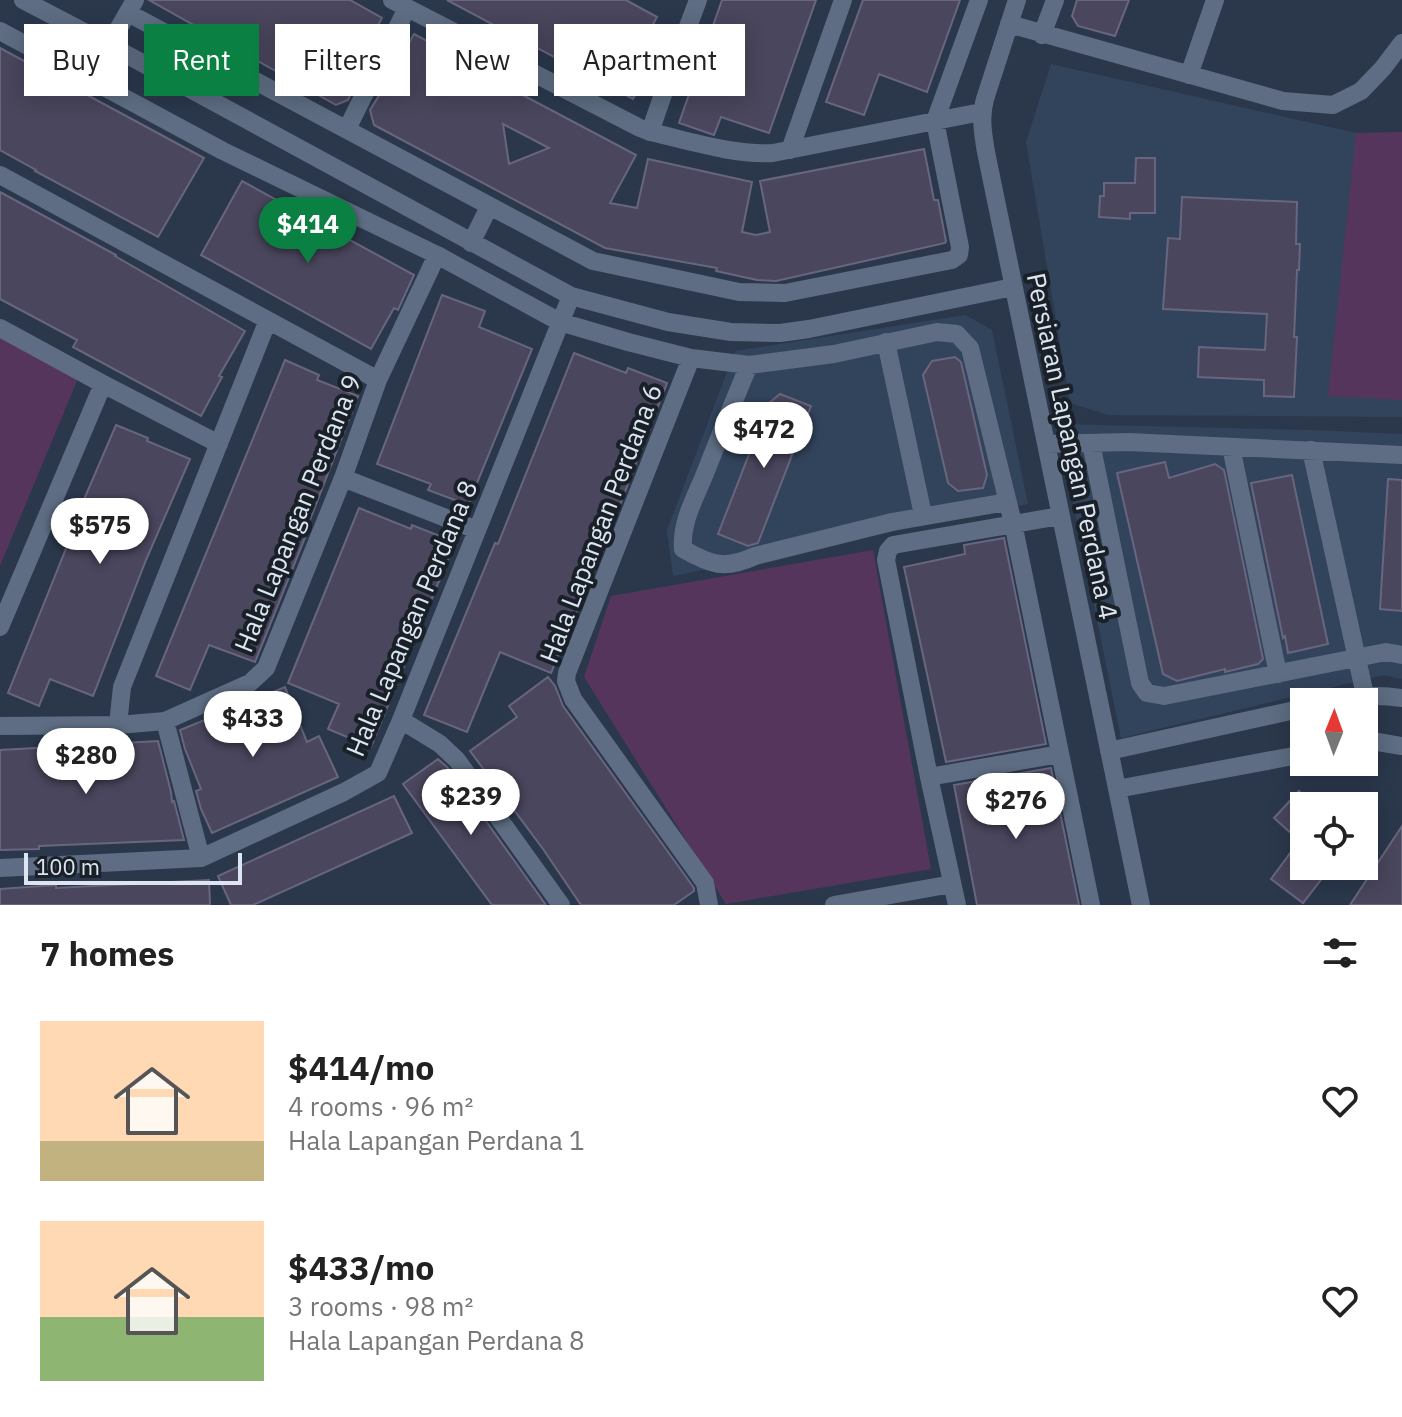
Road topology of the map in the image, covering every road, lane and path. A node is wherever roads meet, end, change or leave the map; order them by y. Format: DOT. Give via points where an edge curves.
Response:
graph roads {
  1 [pos="23,0"];
  2 [pos="843,0"];
  3 [pos="979,0"];
  4 [pos="1017,0"];
  5 [pos="1055,0"];
  6 [pos="1215,0"];
  7 [pos="690,3"];
  8 [pos="399,4"];
  9 [pos="131,6"];
  10 [pos="69,24"];
  11 [pos="121,24"];
  12 [pos="1009,24"];
  13 [pos="0,31"];
  14 [pos="1042,35"];
  15 [pos="1402,43"];
  16 [pos="128,55"];
  17 [pos="1189,75"];
  18 [pos="981,112"];
  19 [pos="935,121"];
  20 [pos="347,129"];
  21 [pos="650,132"];
  22 [pos="790,150"];
  23 [pos="0,175"];
  24 [pos="489,207"];
  25 [pos="471,243"];
  26 [pos="437,255"];
  27 [pos="1013,287"];
  28 [pos="571,296"];
  29 [pos="268,320"];
  30 [pos="560,322"];
  31 [pos="0,328"];
  32 [pos="886,342"];
  33 [pos="691,358"];
  34 [pos="749,365"];
  35 [pos="378,380"];
  36 [pos="103,384"];
  37 [pos="1091,443"];
  38 [pos="219,444"];
  39 [pos="1046,444"];
  40 [pos="1231,447"];
  41 [pos="1311,450"];
  42 [pos="1402,455"];
  43 [pos="343,478"];
  44 [pos="1007,502"];
  45 [pos="923,515"];
  46 [pos="1060,516"];
  47 [pos="1013,523"];
  48 [pos="477,530"];
  49 [pos="1,622"];
  50 [pos="1402,655"];
  51 [pos="1357,659"];
  52 [pos="1278,674"];
  53 [pos="1363,688"];
  54 [pos="1378,695"];
  55 [pos="1402,698"];
  56 [pos="1290,711"];
  57 [pos="401,720"];
  58 [pos="165,721"];
  59 [pos="118,725"];
  60 [pos="0,726"];
  61 [pos="1378,742"];
  62 [pos="1402,746"];
  63 [pos="1109,751"];
  64 [pos="1060,754"];
  65 [pos="1290,757"];
  66 [pos="929,777"];
  67 [pos="1117,789"];
  68 [pos="201,858"];
  69 [pos="0,868"];
  70 [pos="952,884"];
  71 [pos="561,905"];
  72 [pos="709,905"];
  73 [pos="834,905"];
  74 [pos="957,905"];
  75 [pos="1091,905"];
  76 [pos="1141,905"];
  1 -- 10 [label="street"];
  2 -- 22 [label="street"];
  3 -- 19 [label="street"];
  4 -- 12 [label="street, Persiaran Lapangan Perdana 4"];
  5 -- 14 [label="street"];
  6 -- 17 [label="street"];
  7 -- 21 [label="street"];
  8 -- 20 [label="street"];
  8 -- 21 [label="street"];
  9 -- 11 [label="street"];
  9 -- 20 [label="street"];
  12 -- 14 [label="street"];
  12 -- 18 [label="street, Persiaran Lapangan Perdana 4"];
  13 -- 26 [label="street" via="223,151"];
  14 -- 17 [label="street"];
  15 -- 17 [label="street" via="1361,91 1333,105 1283,101"];
  16 -- 25 [label="street"];
  18 -- 19 [label="street"];
  18 -- 27 [label="street, Persiaran Lapangan Perdana 4"];
  19 -- 22 [label="street"];
  19 -- 24 [label="street" via="959,255 785,293 739,292 593,261"];
  20 -- 24 [label="street"];
  21 -- 22 [label="street" via="758,154"];
  23 -- 29 [label="street"];
  24 -- 25 [label="street"];
  25 -- 28 [label="street"];
  26 -- 30 [label="street"];
  26 -- 35 [label="street, Hala Lapangan Perdana 9"];
  27 -- 28 [label="street" via="780,333 668,322"];
  27 -- 39 [label="street, Persiaran Lapangan Perdana 4"];
  28 -- 30 [label="street, Hala Lapangan Perdana 8"];
  29 -- 35 [label="street"];
  29 -- 38 [label="street"];
  30 -- 33 [label="street"];
  30 -- 48 [label="street, Hala Lapangan Perdana 8"];
  31 -- 36 [label="street"];
  32 -- 34 [label="street"];
  32 -- 44 [label="street" via="937,332 957,334 970,348"];
  32 -- 45 [label="street"];
  33 -- 34 [label="street"];
  33 -- 72 [label="street, Hala Lapangan Perdana 6" via="566,681 573,699 705,883"];
  34 -- 45 [label="street" via="687,515 683,549 725,566"];
  35 -- 43 [label="street, Hala Lapangan Perdana 9"];
  36 -- 38 [label="street"];
  36 -- 49 [label="street"];
  37 -- 39 [label="street"];
  37 -- 40 [label="street"];
  37 -- 52 [label="street" via="1140,683 1147,693 1164,696"];
  38 -- 59 [label="street" via="122,687"];
  39 -- 46 [label="street, Persiaran Lapangan Perdana 4"];
  40 -- 41 [label="street"];
  40 -- 52 [label="street"];
  41 -- 42 [label="street"];
  41 -- 51 [label="street"];
  43 -- 48 [label="street"];
  43 -- 58 [label="street, Hala Lapangan Perdana 9" via="266,668 250,683"];
  44 -- 45 [label="street"];
  44 -- 47 [label="street"];
  46 -- 47 [label="street"];
  46 -- 63 [label="street, Persiaran Lapangan Perdana 4"];
  47 -- 64 [label="street"];
  47 -- 66 [label="street" via="893,545 888,551"];
  48 -- 57 [label="street, Hala Lapangan Perdana 8"];
  50 -- 51 [label="street" via="1386,652"];
  51 -- 52 [label="street"];
  51 -- 53 [label="street"];
  54 -- 55 [label="street"];
  56 -- 63 [label="street"];
  57 -- 68 [label="street, Hala Lapangan Perdana 8" via="378,773"];
  57 -- 71 [label="street" via="457,760"];
  58 -- 59 [label="street, Hala Lapangan Perdana 9"];
  58 -- 68 [label="street"];
  59 -- 60 [label="street, Hala Lapangan Perdana 9"];
  61 -- 62 [label="street"];
  63 -- 67 [label="street, Persiaran Lapangan Perdana 4"];
  64 -- 66 [label="street"];
  64 -- 75 [label="street"];
  65 -- 67 [label="street"];
  66 -- 70 [label="street"];
  67 -- 76 [label="street, Persiaran Lapangan Perdana 4"];
  68 -- 69 [label="street, Hala Lapangan Perdana 8"];
  70 -- 73 [label="street"];
  70 -- 74 [label="street"];
}
